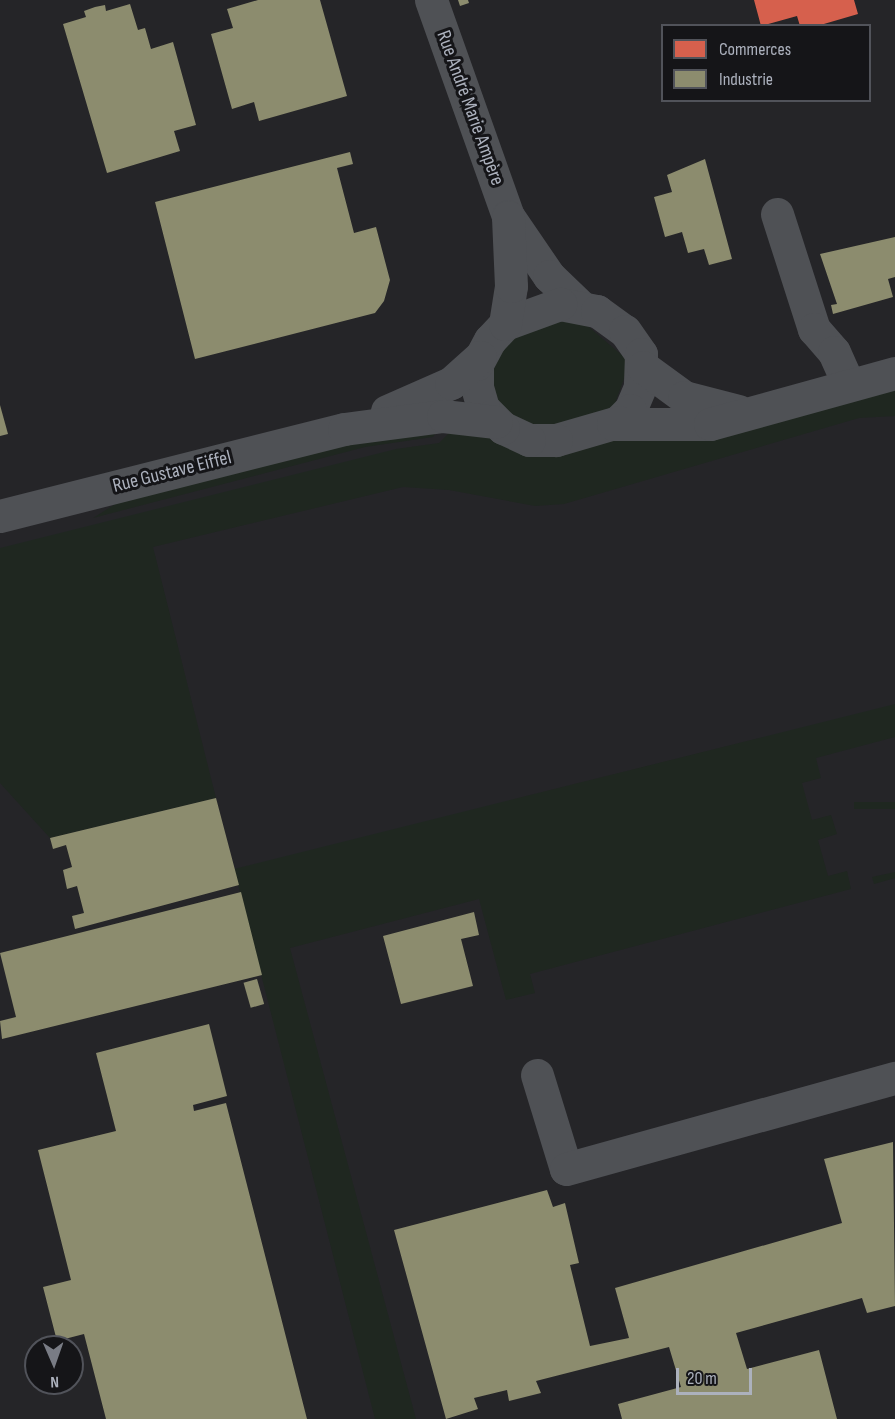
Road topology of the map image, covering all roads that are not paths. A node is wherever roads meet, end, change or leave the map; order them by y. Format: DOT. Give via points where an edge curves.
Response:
graph roads {
  1 [pos="431,0"];
  2 [pos="777,214"];
  3 [pos="508,216"];
  4 [pos="579,305"];
  5 [pos="505,324"];
  6 [pos="480,357"];
  7 [pos="643,367"];
  8 [pos="895,373"];
  9 [pos="848,383"];
  10 [pos="746,412"];
  11 [pos="496,422"];
  12 [pos="613,424"];
  13 [pos="344,429"];
  14 [pos="0,516"];
  15 [pos="537,1075"];
  16 [pos="895,1078"];
  1 -- 3 [label="street, Rue André Marie Ampère"];
  2 -- 9 [label="street" via="814,329 834,352"];
  3 -- 4 [label="street, Rue André Marie Ampère" via="549,276"];
  3 -- 5 [label="street, Rue André Marie Ampère" via="511,286"];
  4 -- 5 [label="street" via="551,306"];
  4 -- 7 [label="street" via="606,315 625,331 641,354"];
  5 -- 6 [label="street"];
  6 -- 11 [label="street" via="476,372 478,395"];
  6 -- 13 [label="street, Rue Gustave Eiffel" via="451,383"];
  7 -- 10 [label="street" via="684,397"];
  7 -- 12 [label="street" via="634,403"];
  8 -- 9 [label="street"];
  9 -- 10 [label="street"];
  10 -- 12 [label="street" via="695,425"];
  11 -- 12 [label="street" via="511,433 538,441"];
  11 -- 13 [label="street, Rue Gustave Eiffel" via="443,416"];
  13 -- 14 [label="street, Rue Gustave Eiffel"];
  15 -- 16 [label="street" via="566,1169"];
}
